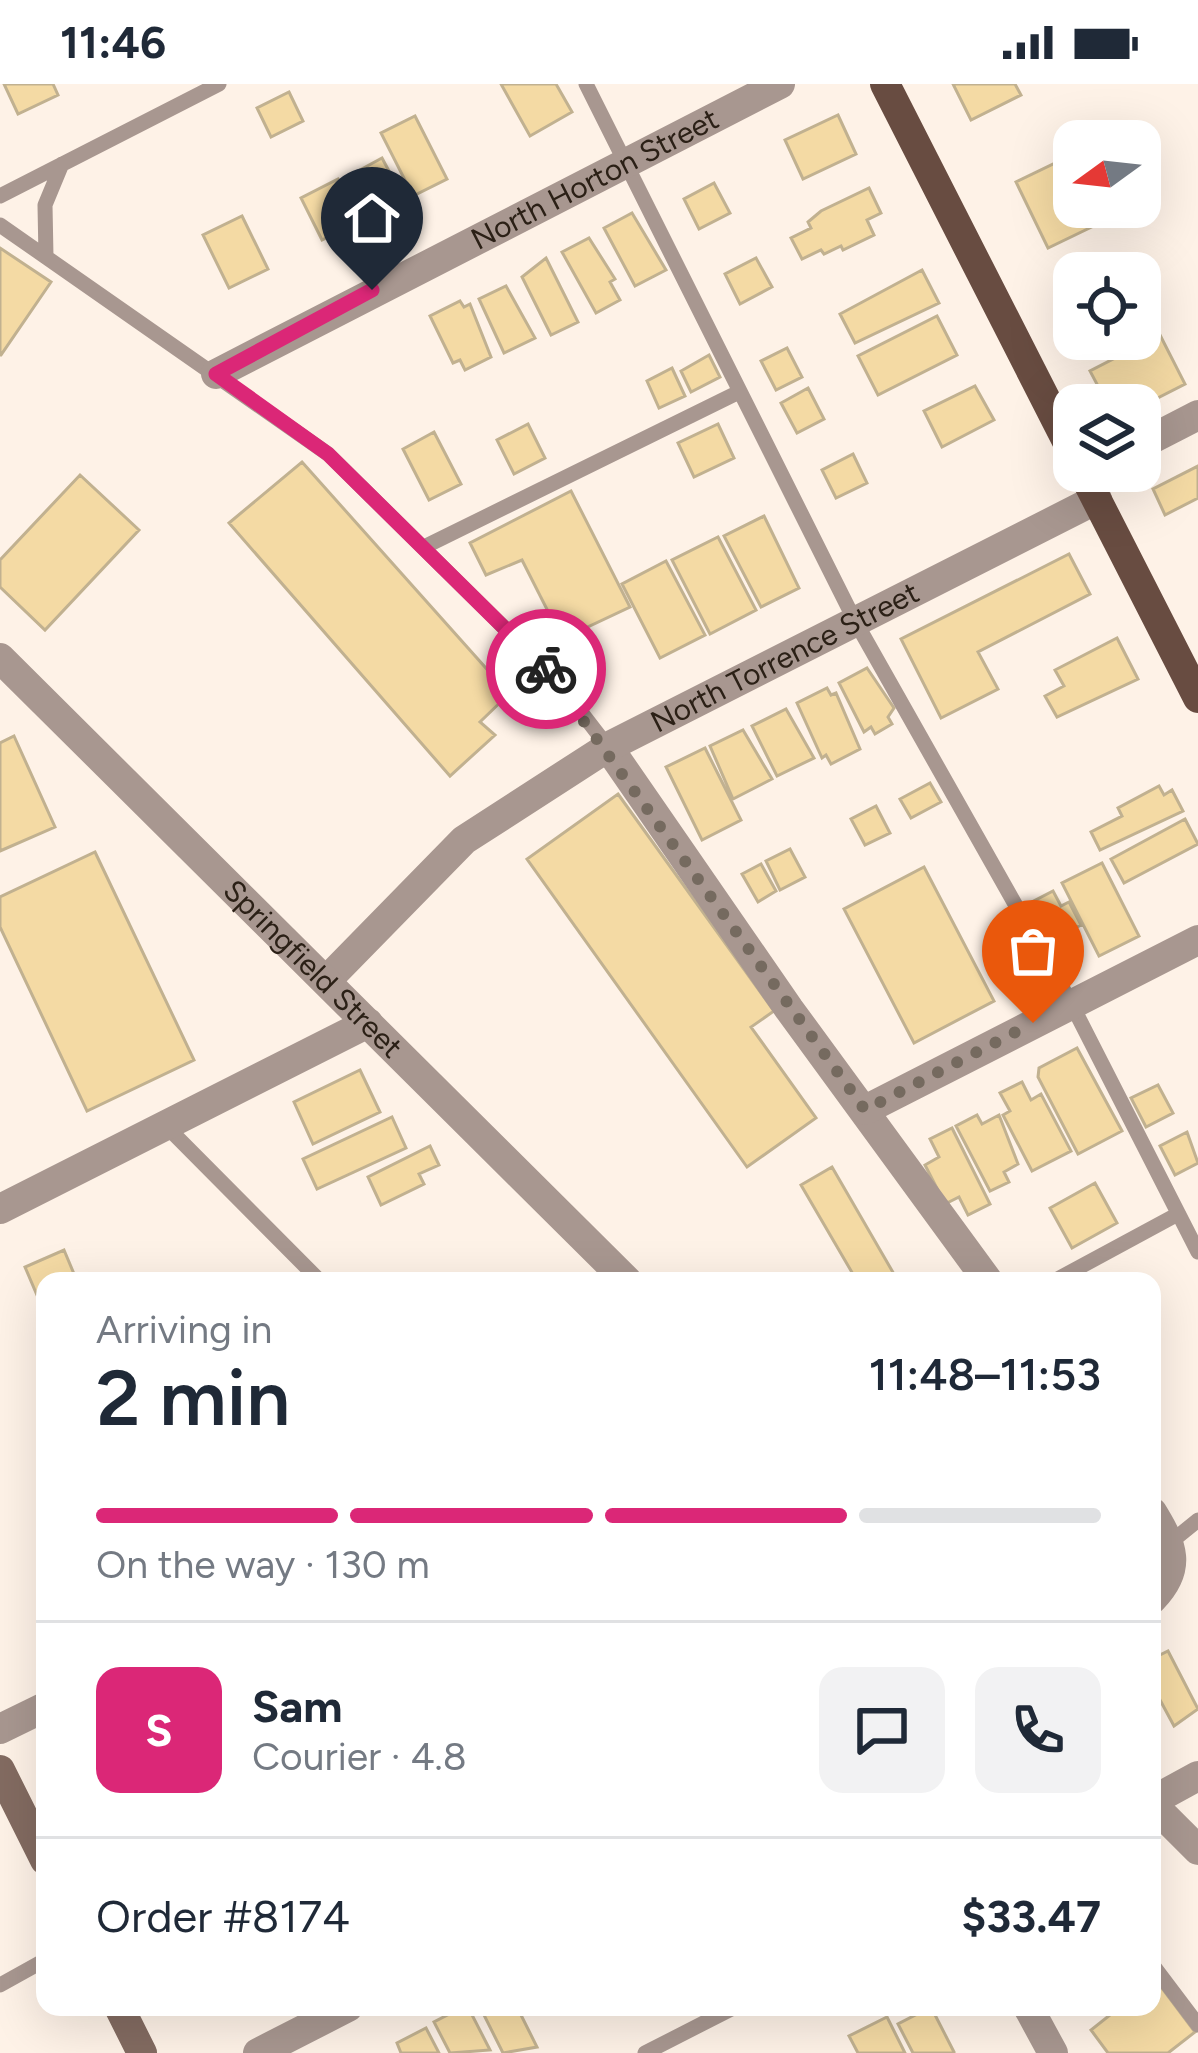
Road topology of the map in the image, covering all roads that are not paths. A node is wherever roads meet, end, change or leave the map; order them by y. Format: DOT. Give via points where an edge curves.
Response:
graph roads {
  1 [pos="219,84"];
  2 [pos="586,84"];
  3 [pos="779,84"];
  4 [pos="885,84"];
  5 [pos="622,163"];
  6 [pos="62,164"];
  7 [pos="0,196"];
  8 [pos="0,225"];
  9 [pos="46,257"];
  10 [pos="216,374"];
  11 [pos="739,392"];
  12 [pos="1053,412"];
  13 [pos="1198,415"];
  14 [pos="1161,434"];
  15 [pos="1057,492"];
  16 [pos="1094,492"];
  17 [pos="424,547"];
  18 [pos="854,620"];
  19 [pos="6,676"];
  20 [pos="1198,698"];
  21 [pos="608,747"];
  22 [pos="1198,940"];
  23 [pos="326,981"];
  24 [pos="1071,1003"];
  25 [pos="368,1023"];
  26 [pos="865,1110"];
  27 [pos="165,1125"];
  28 [pos="0,1209"];
  29 [pos="1178,1214"];
  30 [pos="1198,1252"];
  31 [pos="311,1272"];
  32 [pos="618,1272"];
  33 [pos="982,1272"];
  34 [pos="1071,1272"];
  35 [pos="1198,1520"];
  36 [pos="1161,1526"];
  37 [pos="1171,1542"];
  38 [pos="1161,1589"];
  39 [pos="36,1711"];
  40 [pos="0,1729"];
  41 [pos="0,1770"];
  42 [pos="1198,1776"];
  43 [pos="1161,1798"];
  44 [pos="1161,1812"];
  45 [pos="36,1841"];
  46 [pos="1198,1850"];
  47 [pos="36,1965"];
  48 [pos="1161,1976"];
  49 [pos="0,1985"];
  50 [pos="124,2016"];
  51 [pos="330,2016"];
  52 [pos="717,2016"];
  53 [pos="1033,2016"];
  54 [pos="1198,2024"];
  55 [pos="142,2053"];
  56 [pos="258,2053"];
  57 [pos="644,2053"];
  58 [pos="1053,2053"];
  1 -- 6 [label="lane"];
  2 -- 5 [label="lane"];
  3 -- 5 [label="street, North Horton Street"];
  4 -- 12 [label="main road"];
  5 -- 10 [label="street, North Horton Street"];
  5 -- 11 [label="lane"];
  6 -- 7 [label="lane"];
  6 -- 9 [label="lane" via="45,205"];
  8 -- 9 [label="lane"];
  9 -- 10 [label="lane"];
  10 -- 17 [label="lane" via="328,454"];
  11 -- 17 [label="lane"];
  11 -- 18 [label="lane"];
  13 -- 14 [label="street"];
  15 -- 18 [label="street, North Torrence Street"];
  16 -- 20 [label="main road"];
  17 -- 21 [label="lane" via="554,677"];
  18 -- 21 [label="street, North Torrence Street"];
  18 -- 24 [label="lane"];
  19 -- 23 [label="street, Springfield Street"];
  21 -- 23 [label="street, North Torrence Street" via="464,840"];
  21 -- 26 [label="street"];
  22 -- 24 [label="street"];
  23 -- 25 [label="street, Springfield Street"];
  24 -- 26 [label="street"];
  24 -- 29 [label="lane"];
  25 -- 27 [label="street"];
  25 -- 32 [label="street, Springfield Street"];
  26 -- 33 [label="street"];
  27 -- 28 [label="street"];
  27 -- 31 [label="lane"];
  29 -- 30 [label="lane"];
  29 -- 34 [label="lane"];
  35 -- 37 [label="lane"];
  36 -- 37 [label="street"];
  37 -- 38 [label="street" via="1169,1581"];
  39 -- 40 [label="street"];
  41 -- 45 [label="main road"];
  42 -- 43 [label="street"];
  44 -- 46 [label="street"];
  47 -- 49 [label="lane"];
  48 -- 54 [label="lane"];
  50 -- 55 [label="main road"];
  51 -- 56 [label="street"];
  52 -- 57 [label="lane"];
  53 -- 58 [label="street"];
}
